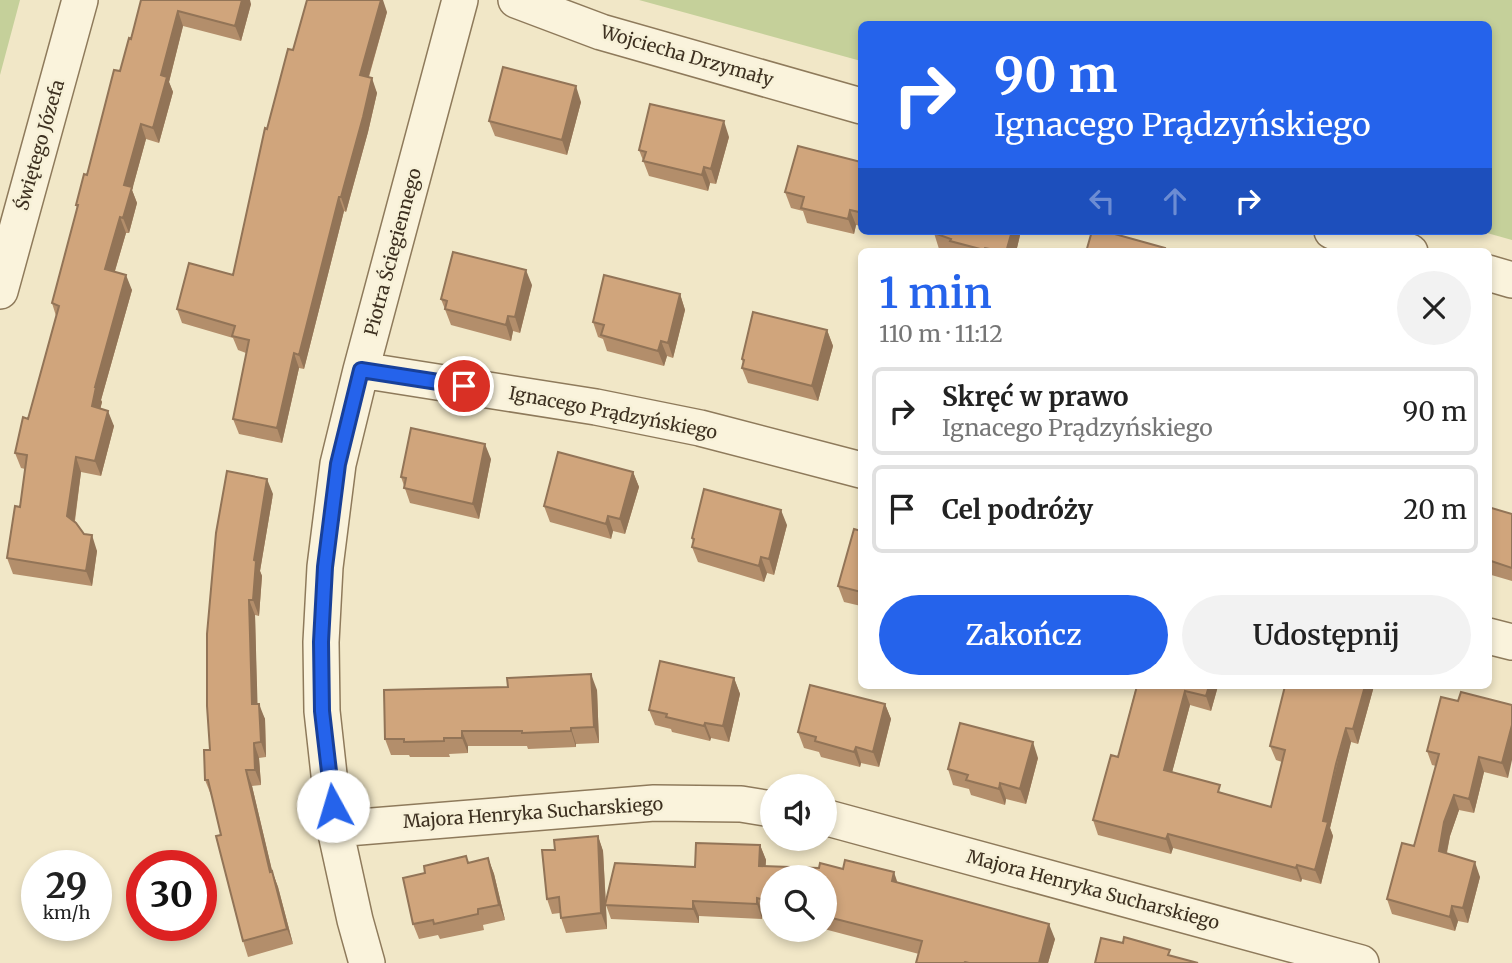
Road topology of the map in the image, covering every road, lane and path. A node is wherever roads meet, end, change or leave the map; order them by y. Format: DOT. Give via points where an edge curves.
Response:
graph roads {
  1 [pos="80,0"];
  2 [pos="460,0"];
  3 [pos="516,0"];
  4 [pos="858,105"];
  5 [pos="1347,235"];
  6 [pos="1395,248"];
  7 [pos="1492,274"];
  8 [pos="1512,280"];
  9 [pos="0,291"];
  10 [pos="361,370"];
  11 [pos="858,469"];
  12 [pos="1492,637"];
  13 [pos="1512,642"];
  14 [pos="760,807"];
  15 [pos="837,821"];
  16 [pos="335,829"];
  17 [pos="368,963"];
  18 [pos="1361,963"];
  1 -- 9 [label="street, Świętego Józefa"];
  2 -- 10 [label="street, Piotra Ściegiennego"];
  3 -- 4 [label="street, Wojciecha Drzymały" via="601,32"];
  5 -- 6 [label="street"];
  7 -- 8 [label="street"];
  10 -- 11 [label="street, Ignacego Prądzyńskiego" via="596,407 700,428"];
  10 -- 16 [label="street, Piotra Ściegiennego" via="338,464 325,567 322,711"];
  12 -- 13 [label="street"];
  14 -- 16 [label="street, Majora Henryka Sucharskiego" via="654,803"];
  15 -- 18 [label="street, Majora Henryka Sucharskiego"];
  16 -- 17 [label="street, Piotra Ściegiennego"];
}
